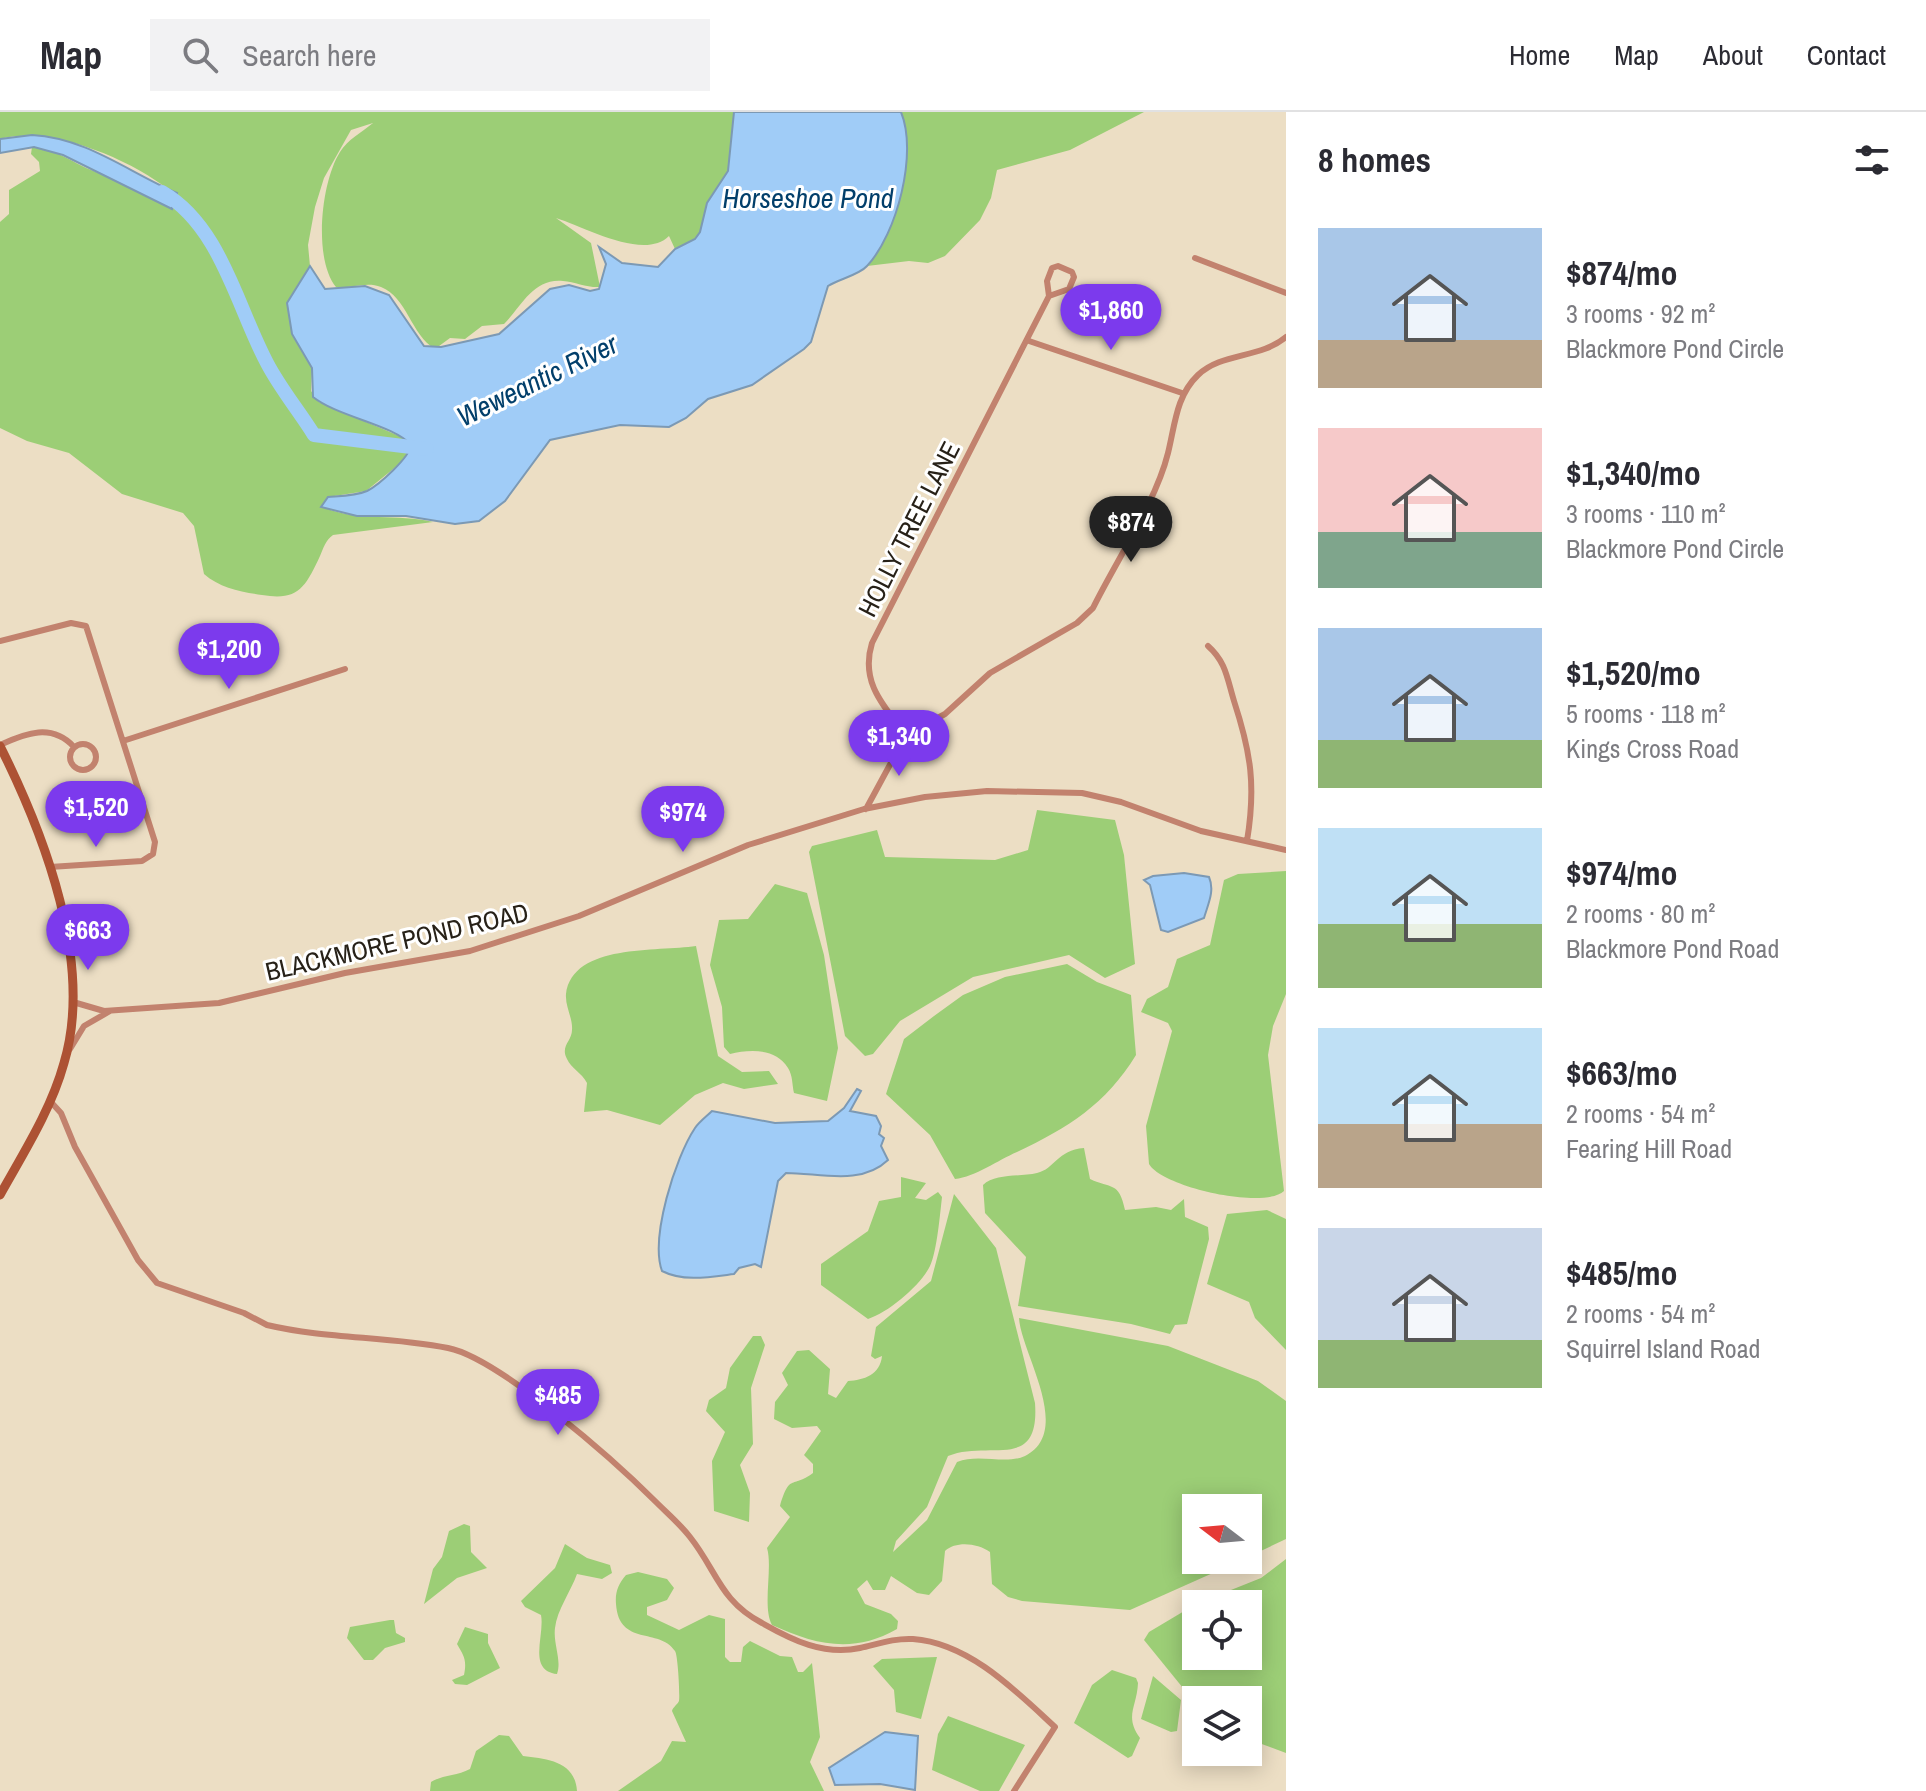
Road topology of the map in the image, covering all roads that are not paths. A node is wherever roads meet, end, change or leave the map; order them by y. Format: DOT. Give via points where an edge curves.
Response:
graph roads {
  1 [pos="1195,258"];
  2 [pos="1286,293"];
  3 [pos="1049,296"];
  4 [pos="1286,337"];
  5 [pos="1029,341"];
  6 [pos="1182,393"];
  7 [pos="0,641"];
  8 [pos="1208,646"];
  9 [pos="345,669"];
  10 [pos="906,735"];
  11 [pos="123,741"];
  12 [pos="0,745"];
  13 [pos="74,747"];
  14 [pos="866,809"];
  15 [pos="1247,841"];
  16 [pos="1286,850"];
  17 [pos="50,867"];
  18 [pos="73,1002"];
  19 [pos="110,1011"];
  20 [pos="66,1055"];
  21 [pos="50,1101"];
  22 [pos="0,1195"];
  23 [pos="1014,1791"];
  1 -- 2 [label="street"];
  3 -- 3 [label="street, HOLLY TREE LANE" via="1069,289 1072,272 1052,268"];
  3 -- 5 [label="street, HOLLY TREE LANE"];
  4 -- 6 [label="street" via="1263,351 1209,365"];
  5 -- 6 [label="street"];
  5 -- 10 [label="street, HOLLY TREE LANE" via="872,643 867,672 877,697"];
  6 -- 10 [label="street" via="1158,481 1093,608 1077,623 990,673 945,714"];
  7 -- 11 [label="street" via="82,622"];
  8 -- 15 [label="street" via="1223,660 1252,765 1254,801"];
  9 -- 11 [label="street"];
  10 -- 14 [label="street"];
  11 -- 17 [label="street" via="155,842 153,854 142,861"];
  12 -- 13 [label="street" via="39,731 61,736"];
  12 -- 17 [label="main road" via="32,810"];
  13 -- 13 [label="street" via="84,743 93,748 91,767 73,767 69,757"];
  14 -- 15 [label="street, BLACKMORE POND ROAD" via="987,791 1082,793"];
  14 -- 19 [label="street, BLACKMORE POND ROAD" via="748,845 579,916 470,951 219,1003"];
  15 -- 16 [label="street, BLACKMORE POND ROAD"];
  17 -- 18 [label="main road"];
  18 -- 19 [label="street, BLACKMORE POND ROAD"];
  18 -- 20 [label="main road"];
  19 -- 20 [label="street" via="84,1026"];
  20 -- 21 [label="main road"];
  21 -- 22 [label="main road"];
  21 -- 23 [label="street" via="138,1260 157,1283 267,1325 449,1348 478,1358 652,1499 690,1538 730,1601 748,1615 819,1648 842,1651 897,1639 932,1642 981,1665 1034,1705 1055,1727"];
}
